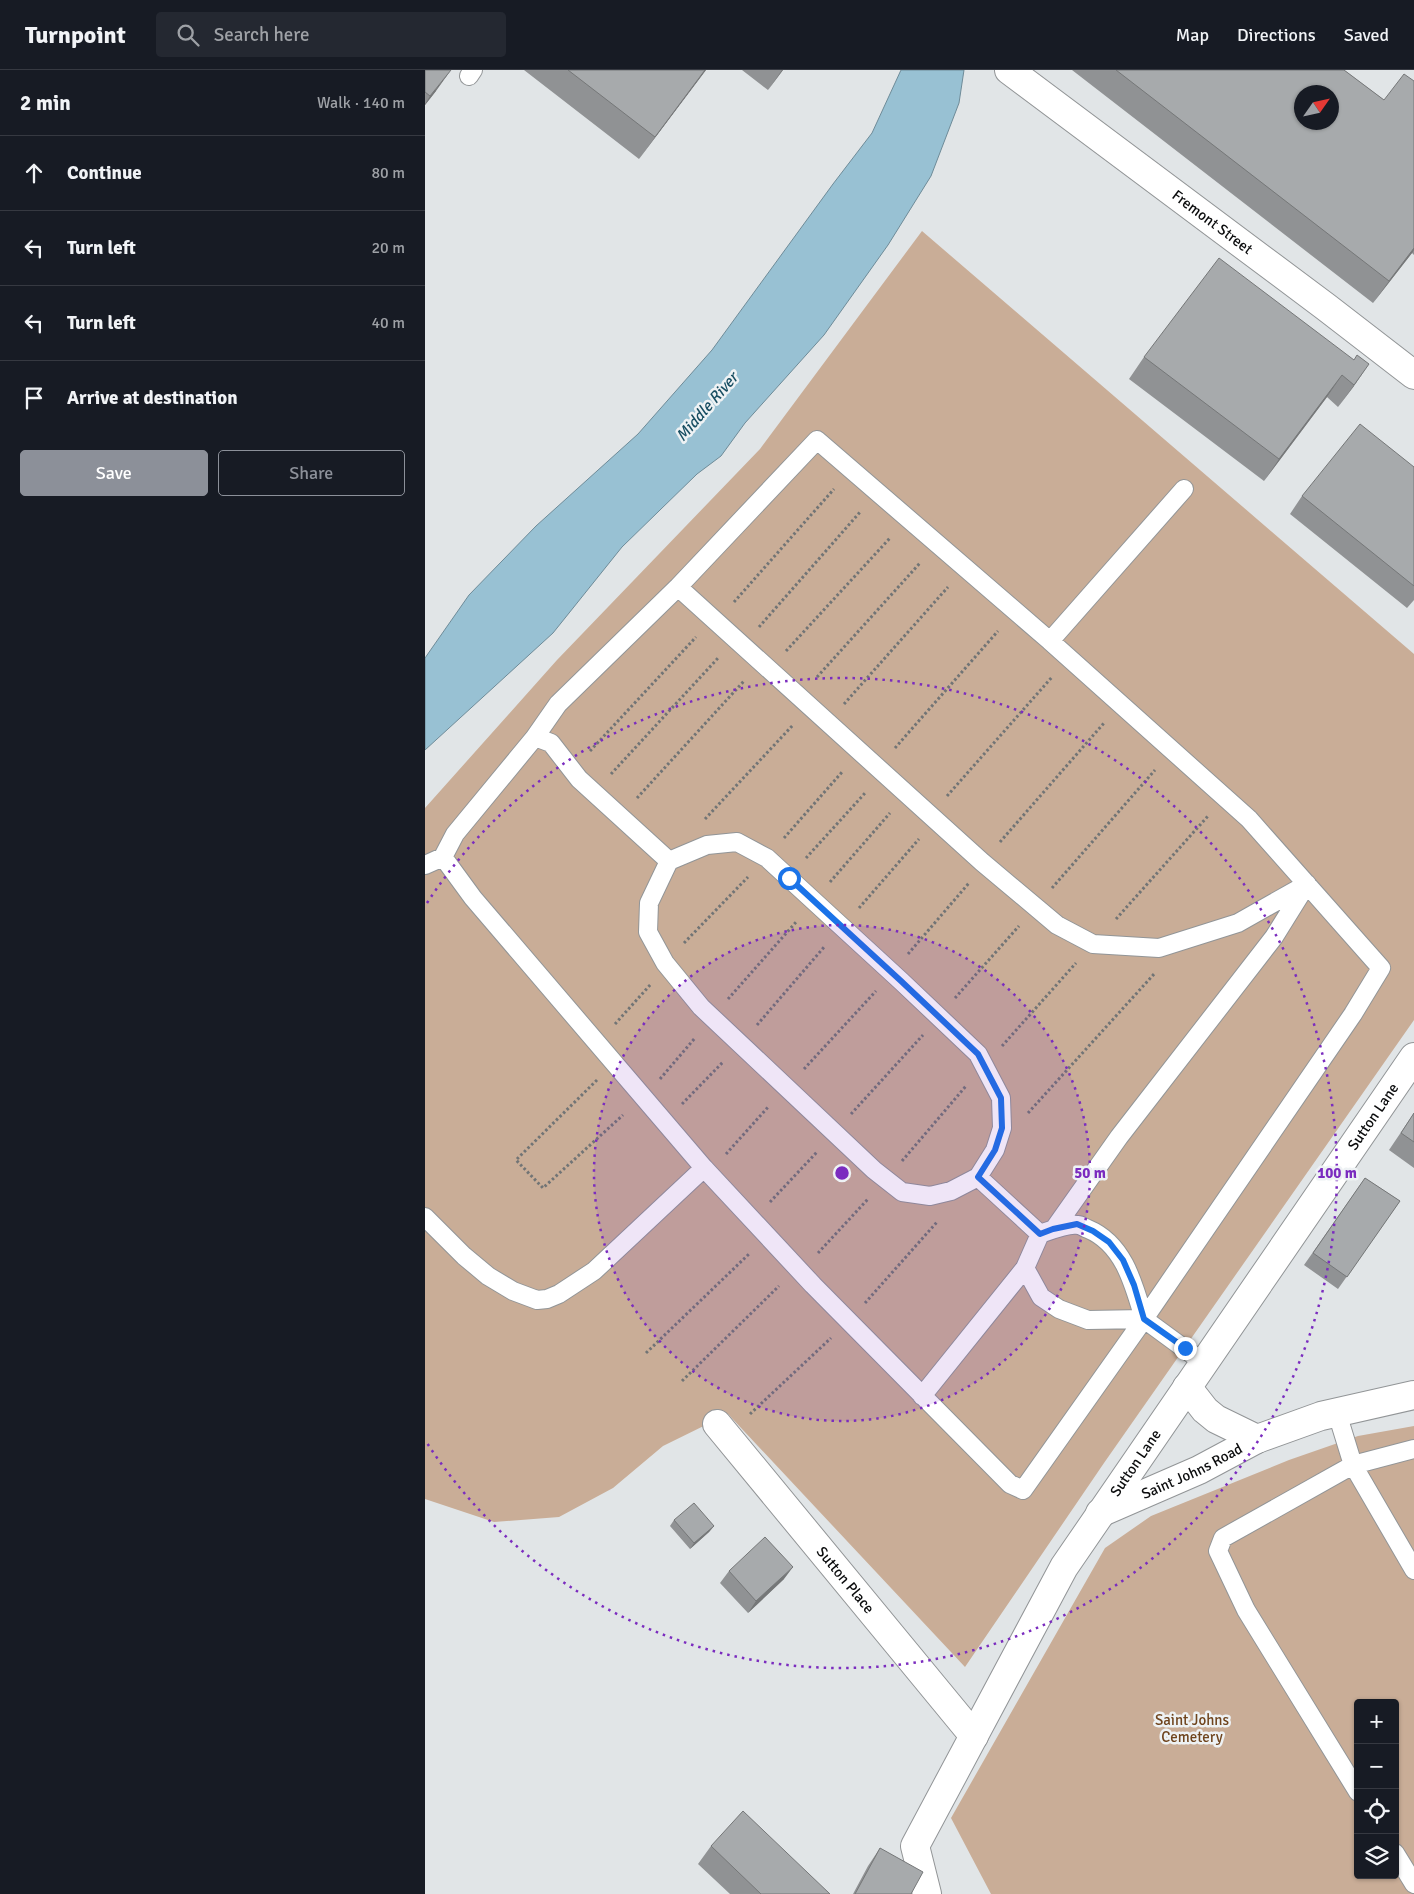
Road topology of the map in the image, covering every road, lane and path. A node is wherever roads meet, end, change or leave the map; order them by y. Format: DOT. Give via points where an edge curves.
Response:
graph roads {
  1 [pos="1009,70"];
  2 [pos="1414,376"];
  3 [pos="1184,489"];
  4 [pos="937,544"];
  5 [pos="965,568"];
  6 [pos="679,588"];
  7 [pos="1015,611"];
  8 [pos="1050,641"];
  9 [pos="1069,658"];
  10 [pos="805,702"];
  11 [pos="1121,704"];
  12 [pos="828,722"];
  13 [pos="535,737"];
  14 [pos="1172,751"];
  15 [pos="860,752"];
  16 [pos="883,772"];
  17 [pos="1225,798"];
  18 [pos="936,820"];
  19 [pos="707,845"];
  20 [pos="443,857"];
  21 [pos="767,858"];
  22 [pos="669,861"];
  23 [pos="982,862"];
  24 [pos="425,866"];
  25 [pos="789,878"];
  26 [pos="1307,884"];
  27 [pos="1035,907"];
  28 [pos="842,927"];
  29 [pos="1185,939"];
  30 [pos="1093,944"];
  31 [pos="665,963"];
  32 [pos="893,973"];
  33 [pos="939,1017"];
  34 [pos="598,1043"];
  35 [pos="740,1044"];
  36 [pos="1414,1057"];
  37 [pos="984,1066"];
  38 [pos="1028,1114"];
  39 [pos="665,1122"];
  40 [pos="834,1133"];
  41 [pos="705,1168"];
  42 [pos="978,1177"];
  43 [pos="885,1179"];
  44 [pos="425,1217"];
  45 [pos="939,1220"];
  46 [pos="753,1221"];
  47 [pos="1047,1232"];
  48 [pos="768,1236"];
  49 [pos="1025,1268"];
  50 [pos="799,1270"];
  51 [pos="1144,1319"];
  52 [pos="848,1322"];
  53 [pos="646,1353"];
  54 [pos="1204,1363"];
  55 [pos="682,1381"];
  56 [pos="1187,1387"];
  57 [pos="1414,1395"];
  58 [pos="921,1396"];
  59 [pos="1337,1412"];
  60 [pos="744,1420"];
  61 [pos="717,1424"];
  62 [pos="1257,1439"];
  63 [pos="1414,1449"];
  64 [pos="1353,1465"];
  65 [pos="1100,1513"];
  66 [pos="1414,1570"];
  67 [pos="974,1736"];
  68 [pos="1356,1789"];
  69 [pos="1399,1859"];
  70 [pos="1413,1881"];
  71 [pos="927,1894"];
  1 -- 2 [label="street, Fremont Street"];
  3 -- 8 [label="lane"];
  4 -- 5 [label="lane"];
  4 -- 6 [label="lane" via="817,440"];
  4 -- 10 [label="path"];
  5 -- 7 [label="lane"];
  5 -- 12 [label="path"];
  6 -- 10 [label="lane"];
  6 -- 13 [label="lane" via="558,704"];
  7 -- 8 [label="lane"];
  7 -- 16 [label="path" via="891,754"];
  8 -- 9 [label="lane"];
  9 -- 11 [label="lane"];
  9 -- 18 [label="path" via="945,798"];
  10 -- 12 [label="lane"];
  10 -- 19 [label="path" via="701,824"];
  11 -- 14 [label="lane"];
  11 -- 23 [label="path"];
  12 -- 15 [label="lane"];
  13 -- 20 [label="lane" via="455,834"];
  13 -- 22 [label="lane" via="551,743 579,779"];
  14 -- 17 [label="lane"];
  14 -- 27 [label="path"];
  15 -- 16 [label="lane"];
  15 -- 21 [label="path"];
  16 -- 18 [label="lane"];
  16 -- 25 [label="path"];
  17 -- 26 [label="lane"];
  17 -- 30 [label="path"];
  18 -- 23 [label="lane"];
  18 -- 28 [label="path"];
  19 -- 21 [label="lane" via="737,842"];
  19 -- 22 [label="lane"];
  20 -- 24 [label="lane"];
  20 -- 34 [label="lane" via="473,898"];
  21 -- 25 [label="lane"];
  21 -- 31 [label="path"];
  22 -- 31 [label="lane" via="649,903 648,932"];
  23 -- 27 [label="lane"];
  23 -- 32 [label="path" via="969,884"];
  25 -- 28 [label="lane"];
  26 -- 29 [label="lane" via="1238,923"];
  26 -- 47 [label="lane" via="1274,937"];
  26 -- 51 [label="lane" via="1381,968 1353,1014"];
  27 -- 30 [label="lane" via="1057,925"];
  27 -- 33 [label="path"];
  28 -- 32 [label="lane"];
  28 -- 35 [label="path"];
  29 -- 30 [label="lane" via="1159,948"];
  29 -- 38 [label="path"];
  30 -- 37 [label="path"];
  31 -- 34 [label="path" via="655,979"];
  31 -- 35 [label="lane" via="701,1007"];
  32 -- 33 [label="lane"];
  33 -- 37 [label="lane" via="978,1054"];
  33 -- 40 [label="path"];
  34 -- 39 [label="lane"];
  35 -- 39 [label="path"];
  35 -- 40 [label="lane"];
  36 -- 54 [label="street, Sutton Lane"];
  37 -- 42 [label="lane" via="1001,1098 1002,1128 995,1150"];
  37 -- 43 [label="path"];
  39 -- 41 [label="lane"];
  40 -- 43 [label="lane"];
  40 -- 46 [label="path"];
  41 -- 44 [label="lane" via="594,1272 547,1299 537,1300 513,1291 488,1276"];
  41 -- 46 [label="lane"];
  42 -- 43 [label="lane" via="951,1191 930,1196 902,1192"];
  42 -- 47 [label="lane"];
  43 -- 50 [label="path"];
  45 -- 52 [label="path"];
  46 -- 48 [label="lane"];
  47 -- 49 [label="lane"];
  47 -- 51 [label="lane" via="1077,1224 1109,1242 1123,1260"];
  48 -- 50 [label="lane"];
  48 -- 53 [label="path"];
  49 -- 51 [label="lane" via="1041,1298 1059,1309 1088,1320"];
  49 -- 58 [label="lane"];
  50 -- 52 [label="lane"];
  50 -- 55 [label="path"];
  51 -- 54 [label="lane"];
  51 -- 58 [label="lane" via="1023,1490 1009,1484"];
  52 -- 58 [label="lane"];
  52 -- 60 [label="path"];
  54 -- 56 [label="street, Sutton Lane"];
  56 -- 62 [label="street, Saint Johns Road" via="1217,1420"];
  56 -- 65 [label="street, Sutton Lane"];
  57 -- 59 [label="street, Saint Johns Road"];
  59 -- 62 [label="street, Saint Johns Road"];
  59 -- 64 [label="lane"];
  61 -- 67 [label="street, Sutton Place"];
  62 -- 65 [label="street, Saint Johns Road" via="1199,1470"];
  63 -- 64 [label="lane"];
  64 -- 66 [label="lane"];
  64 -- 68 [label="lane" via="1223,1538 1218,1551 1246,1610"];
  65 -- 67 [label="street, Sutton Lane" via="1064,1567"];
  67 -- 71 [label="street, Sutton Lane" via="915,1846"];
  69 -- 70 [label="lane"];
}
